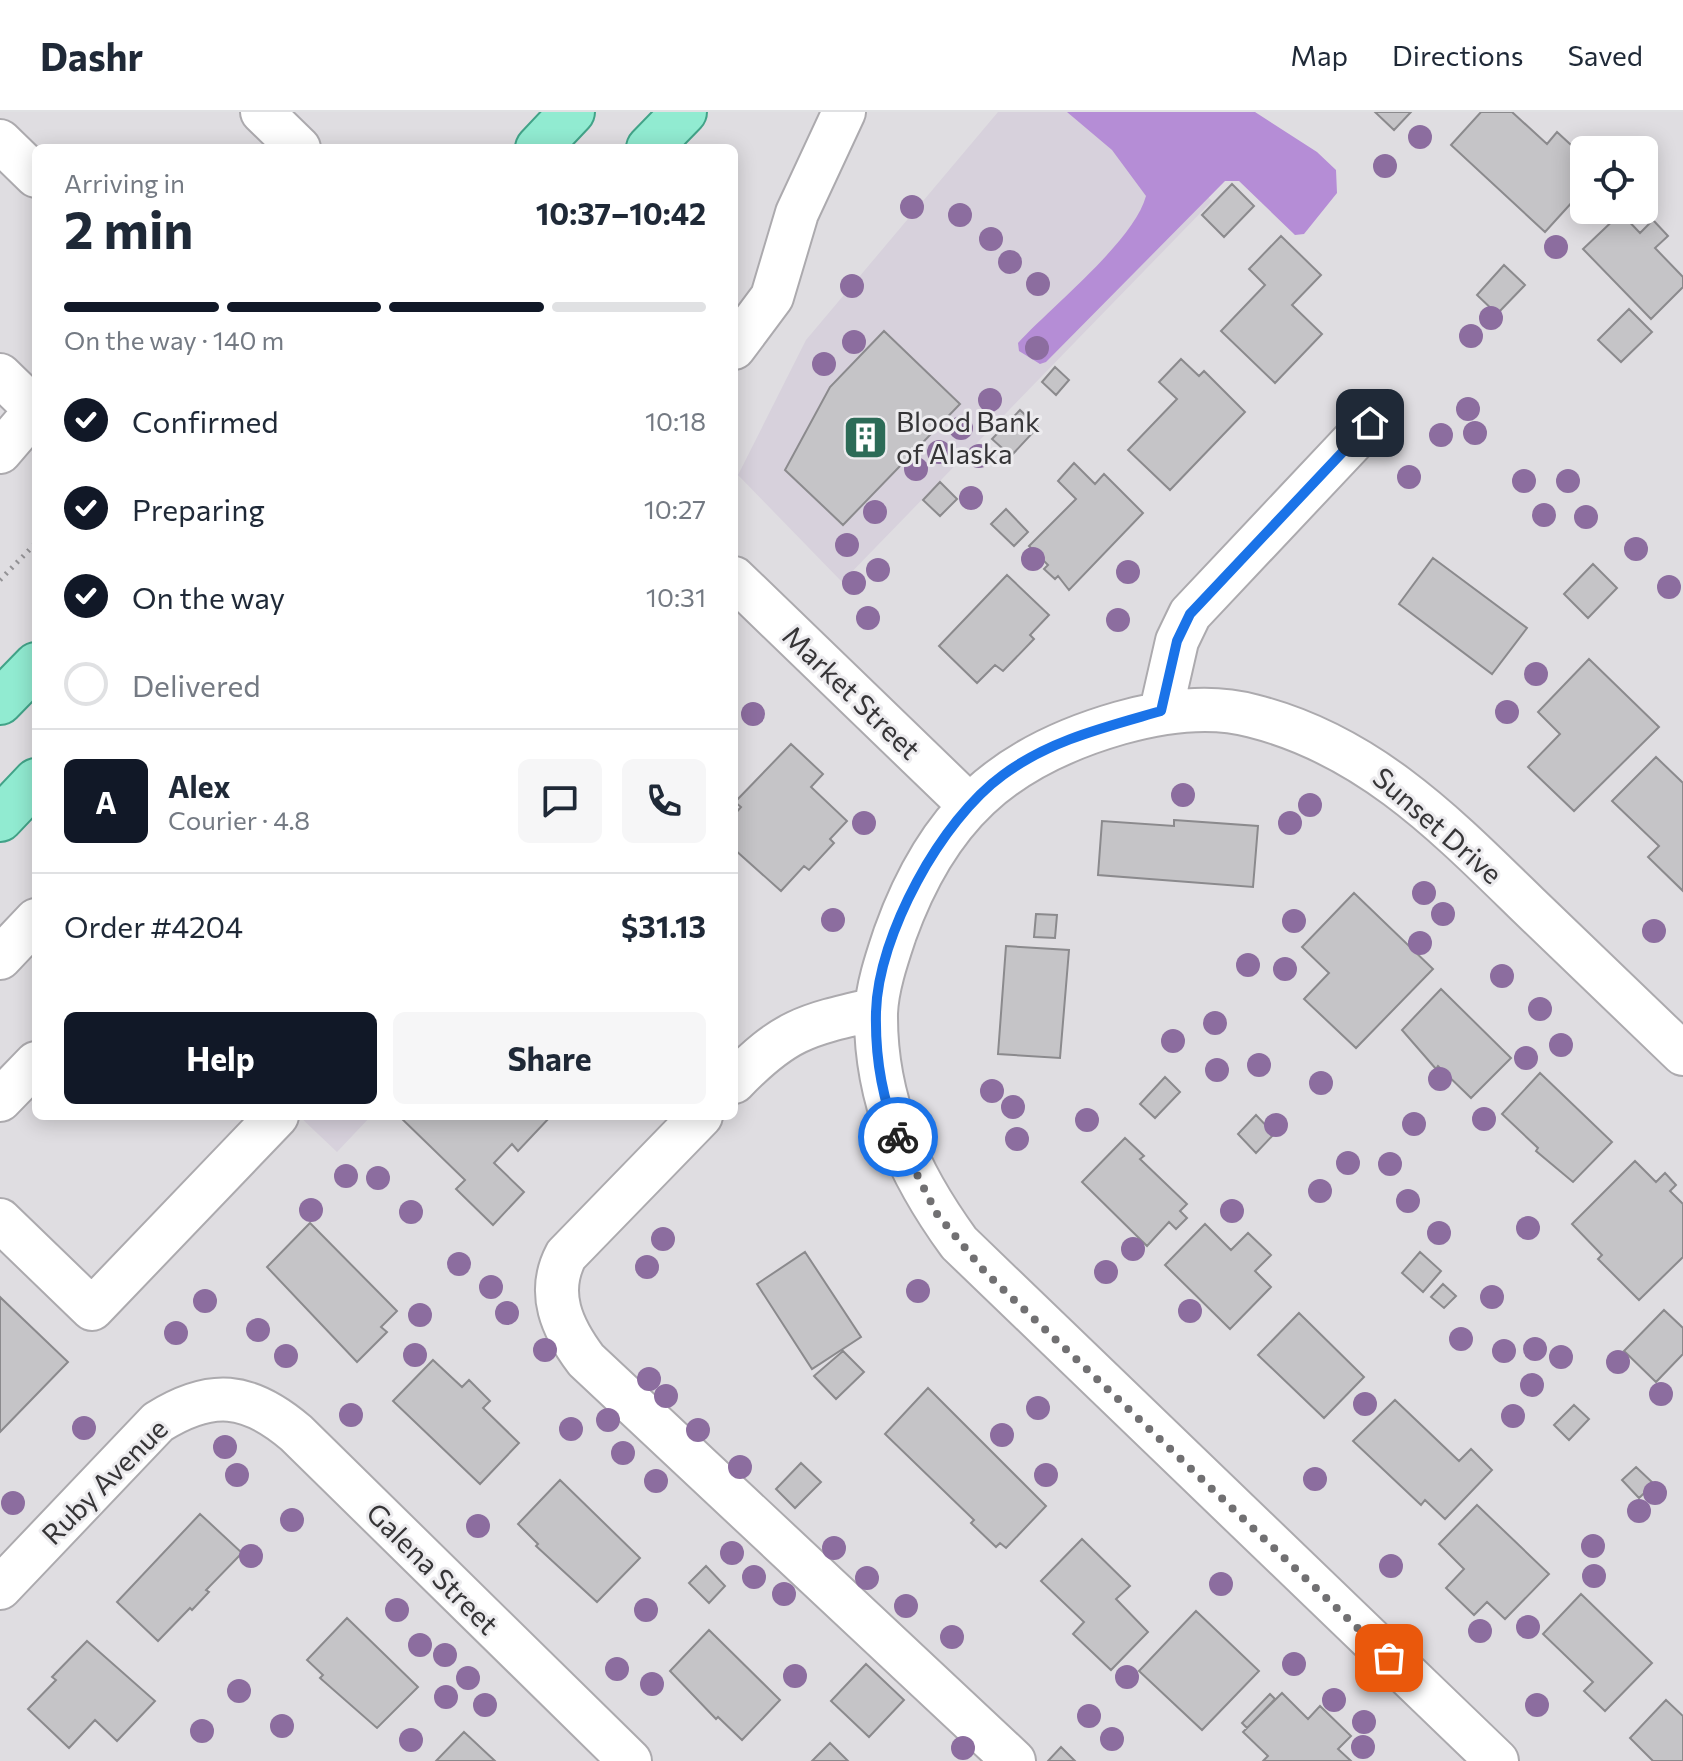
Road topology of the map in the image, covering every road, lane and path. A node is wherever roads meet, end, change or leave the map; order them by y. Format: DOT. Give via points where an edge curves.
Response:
graph roads {
  1 [pos="13,112"];
  2 [pos="572,112"];
  3 [pos="684,112"];
  4 [pos="844,112"];
  5 [pos="268,114"];
  6 [pos="0,125"];
  7 [pos="0,141"];
  8 [pos="295,144"];
  9 [pos="542,144"];
  10 [pos="653,144"];
  11 [pos="32,172"];
  12 [pos="738,343"];
  13 [pos="0,375"];
  14 [pos="32,406"];
  15 [pos="32,415"];
  16 [pos="1370,423"];
  17 [pos="0,452"];
  18 [pos="32,547"];
  19 [pos="0,580"];
  20 [pos="738,582"];
  21 [pos="32,669"];
  22 [pos="0,702"];
  23 [pos="1161,711"];
  24 [pos="32,785"];
  25 [pos="970,806"];
  26 [pos="0,819"];
  27 [pos="32,924"];
  28 [pos="0,958"];
  29 [pos="876,1009"];
  30 [pos="1683,1054"];
  31 [pos="32,1067"];
  32 [pos="738,1078"];
  33 [pos="0,1100"];
  34 [pos="273,1120"];
  35 [pos="697,1120"];
  36 [pos="0,1220"];
  37 [pos="222,1397"];
  38 [pos="0,1588"];
  39 [pos="630,1761"];
  40 [pos="1014,1761"];
  41 [pos="1497,1761"];
  1 -- 6 [label="street"];
  2 -- 9 [label="main road"];
  3 -- 10 [label="main road"];
  4 -- 12 [label="street" via="797,213 772,297"];
  5 -- 8 [label="street"];
  7 -- 11 [label="street"];
  13 -- 14 [label="street"];
  15 -- 17 [label="street"];
  16 -- 23 [label="street" via="1190,614 1177,641"];
  18 -- 19 [label="path"];
  20 -- 25 [label="street, Market Street"];
  21 -- 22 [label="main road"];
  23 -- 25 [label="street, Sunset Drive" via="1043,750 1002,775"];
  23 -- 30 [label="street, Sunset Drive" via="1249,714 1313,735 1374,768 1445,826"];
  24 -- 26 [label="main road"];
  25 -- 29 [label="street, Sunset Drive" via="939,842 913,889 887,956"];
  27 -- 28 [label="street"];
  29 -- 32 [label="street" via="797,1029 769,1047"];
  29 -- 41 [label="street, Sunset Drive" via="886,1107 921,1186 959,1243"];
  31 -- 33 [label="street"];
  34 -- 36 [label="street" via="92,1309"];
  35 -- 40 [label="street" via="566,1255 559,1269 559,1311 567,1334 586,1360"];
  37 -- 38 [label="street, Ruby Avenue" via="183,1406 158,1422"];
  37 -- 39 [label="street, Galena Street" via="278,1417 296,1433"];
}
